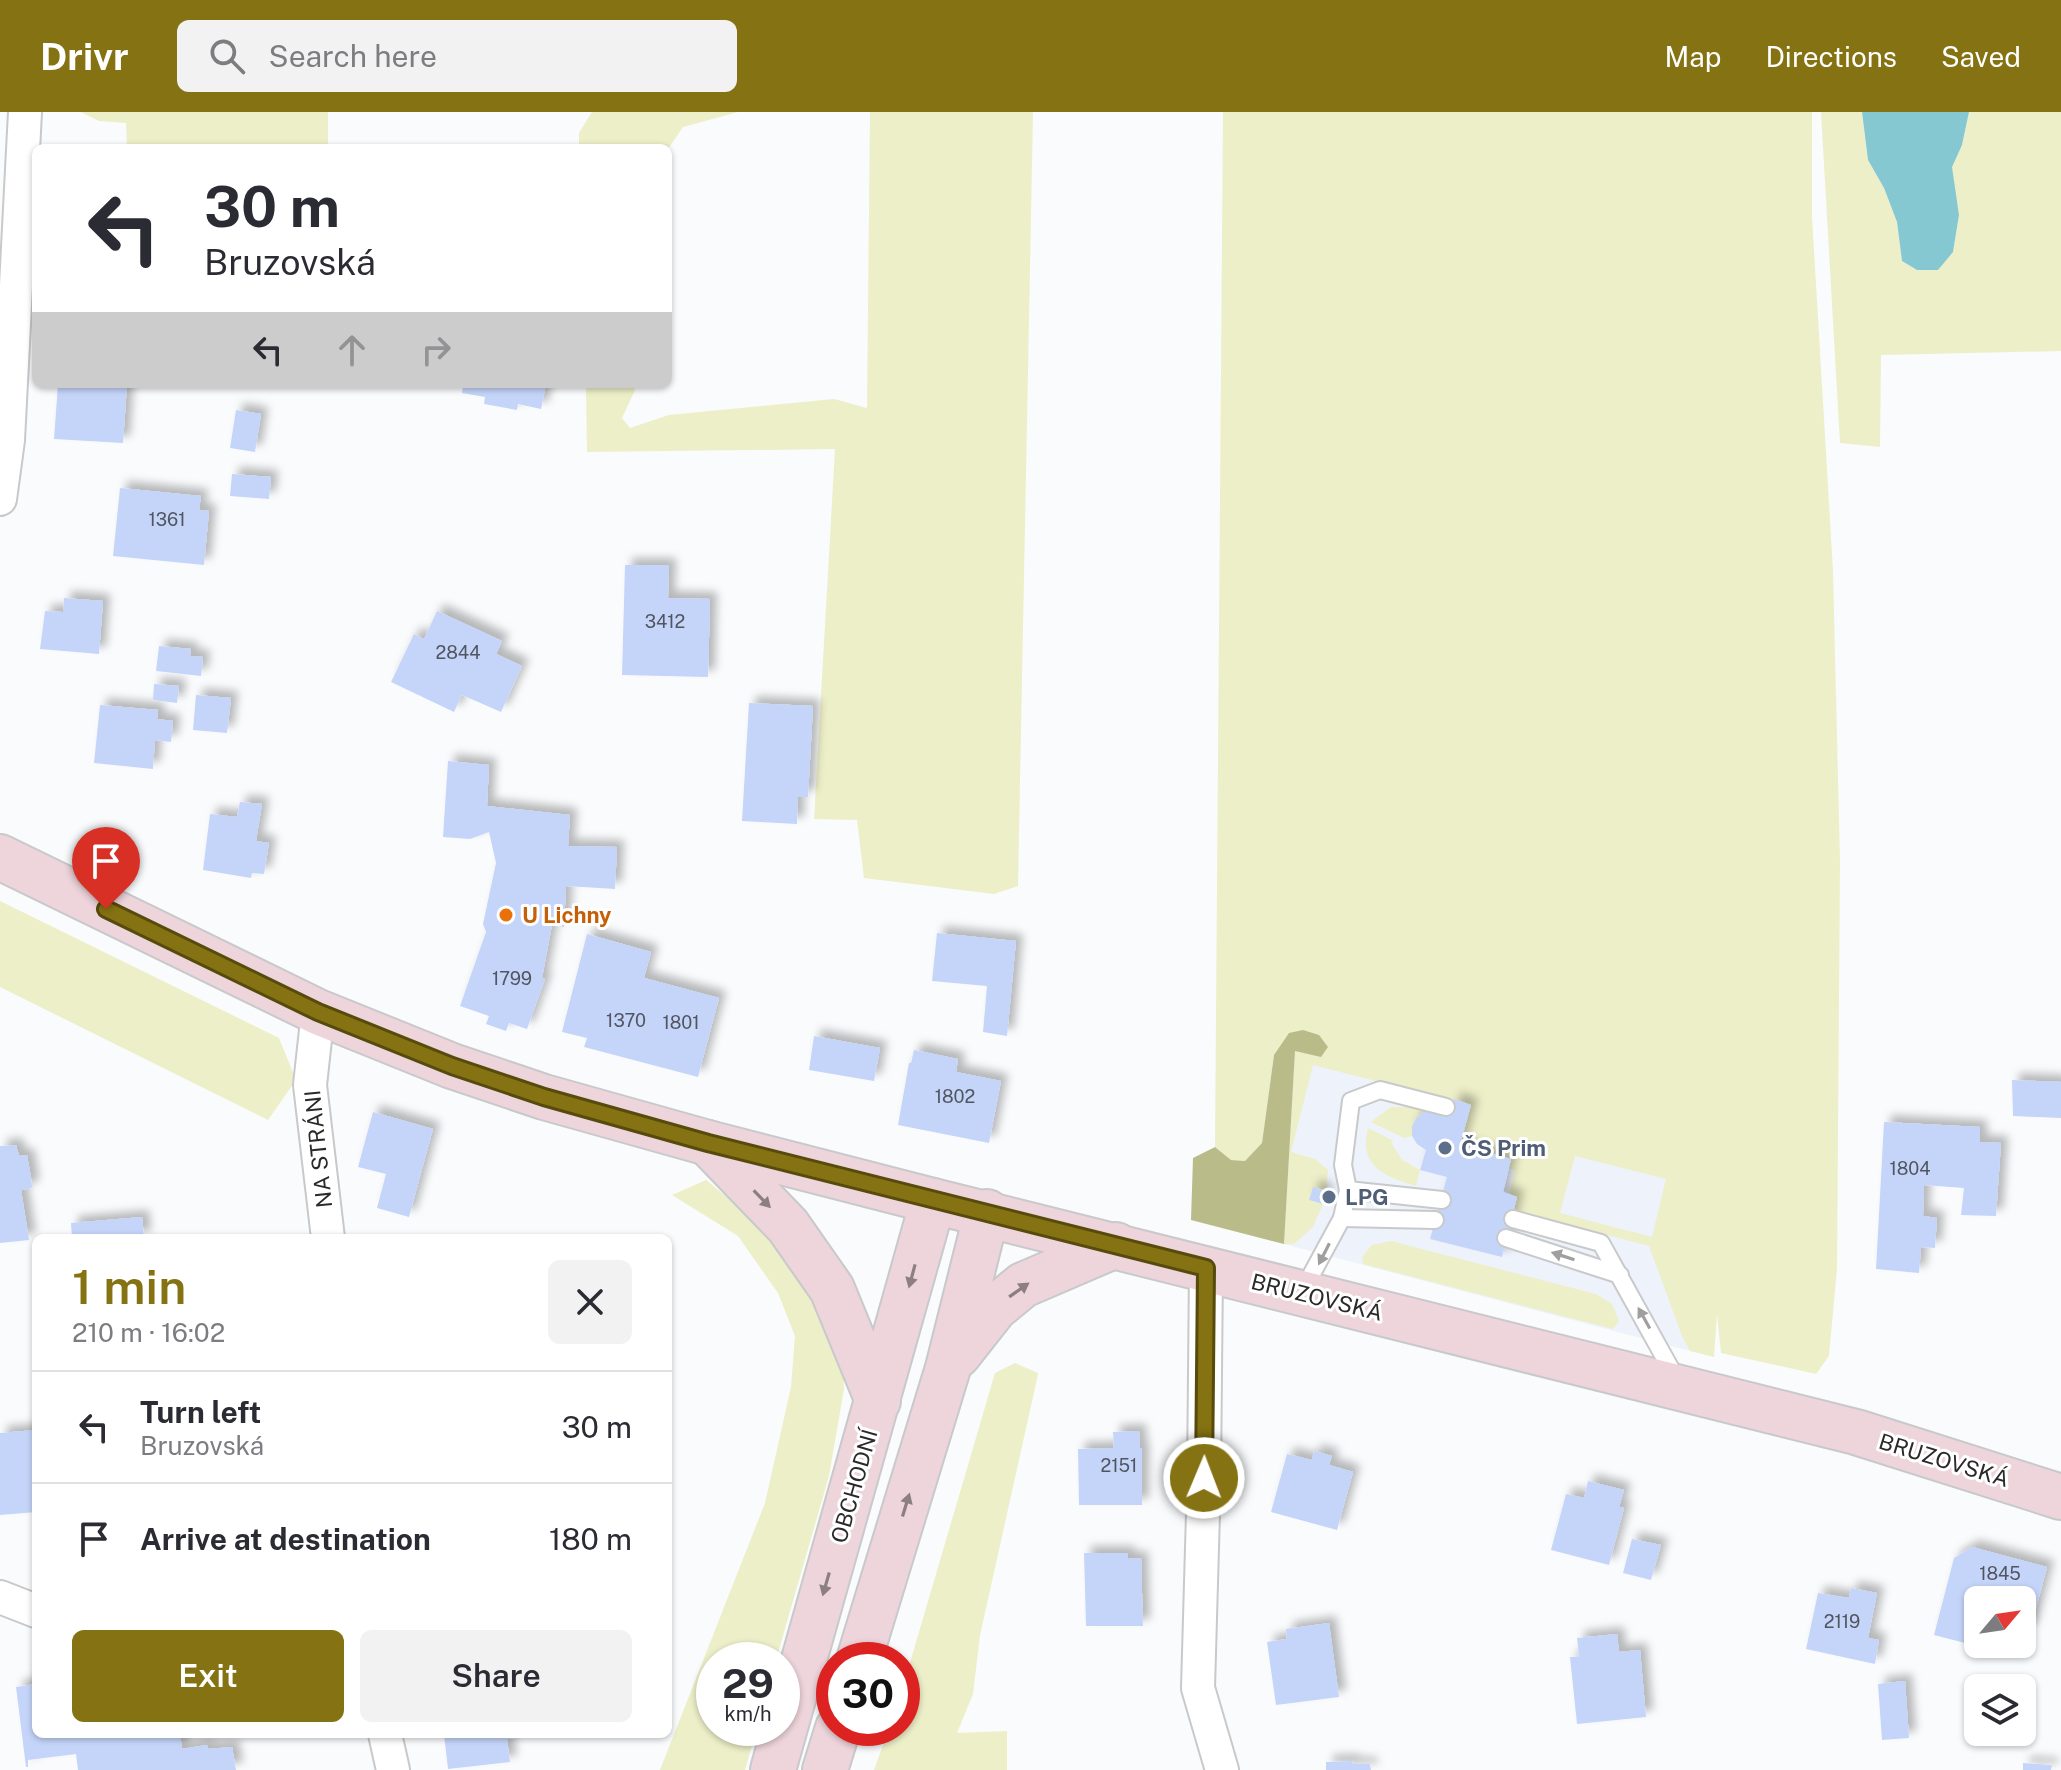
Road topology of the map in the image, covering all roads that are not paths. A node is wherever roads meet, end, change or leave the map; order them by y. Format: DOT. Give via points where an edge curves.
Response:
graph roads {
  1 [pos="25,112"];
  2 [pos="0,499"];
  3 [pos="0,857"];
  4 [pos="318,1012"];
  5 [pos="1446,1107"];
  6 [pos="708,1143"];
  7 [pos="1348,1190"];
  8 [pos="1442,1200"];
  9 [pos="933,1201"];
  10 [pos="987,1212"];
  11 [pos="1342,1218"];
  12 [pos="1513,1219"];
  13 [pos="1435,1220"];
  14 [pos="328,1234"];
  15 [pos="1506,1238"];
  16 [pos="1116,1245"];
  17 [pos="1206,1268"];
  18 [pos="1620,1275"];
  19 [pos="1301,1293"];
  20 [pos="948,1368"];
  21 [pos="1681,1387"];
  22 [pos="878,1401"];
  23 [pos="2061,1497"];
  24 [pos="0,1597"];
  25 [pos="32,1609"];
  26 [pos="864,1642"];
  27 [pos="383,1738"];
  28 [pos="832,1746"];
  29 [pos="393,1770"];
  30 [pos="773,1770"];
  31 [pos="825,1770"];
  32 [pos="1222,1770"];
  1 -- 2 [label="street" via="8,440"];
  3 -- 4 [label="main road, BRUZOVSKÁ"];
  4 -- 6 [label="main road, BRUZOVSKÁ" via="452,1066"];
  4 -- 14 [label="street, NA STRÁNI" via="310,1085"];
  5 -- 7 [label="lane" via="1380,1090 1351,1101 1343,1165"];
  6 -- 9 [label="main road, BRUZOVSKÁ"];
  6 -- 22 [label="main road, one-way" via="788,1226 832,1289"];
  7 -- 8 [label="lane"];
  7 -- 11 [label="lane"];
  9 -- 10 [label="main road, BRUZOVSKÁ"];
  9 -- 22 [label="main road, OBCHODNÍ, one-way"];
  10 -- 16 [label="main road, BRUZOVSKÁ"];
  10 -- 20 [label="main road"];
  11 -- 13 [label="lane"];
  11 -- 19 [label="lane, one-way"];
  12 -- 18 [label="lane" via="1601,1243"];
  18 -- 15 [label="lane, one-way"];
  16 -- 17 [label="main road, BRUZOVSKÁ"];
  20 -- 16 [label="main road, one-way" via="995,1308 1023,1285"];
  17 -- 19 [label="main road, BRUZOVSKÁ"];
  17 -- 32 [label="street" via="1198,1688"];
  21 -- 18 [label="lane, one-way"];
  19 -- 21 [label="main road, BRUZOVSKÁ"];
  26 -- 20 [label="main road, one-way"];
  21 -- 23 [label="main road, BRUZOVSKÁ" via="1856,1432"];
  22 -- 30 [label="main road, OBCHODNÍ, one-way"];
  24 -- 25 [label="street"];
  27 -- 29 [label="street"];
  28 -- 31 [label="main road"];
}
